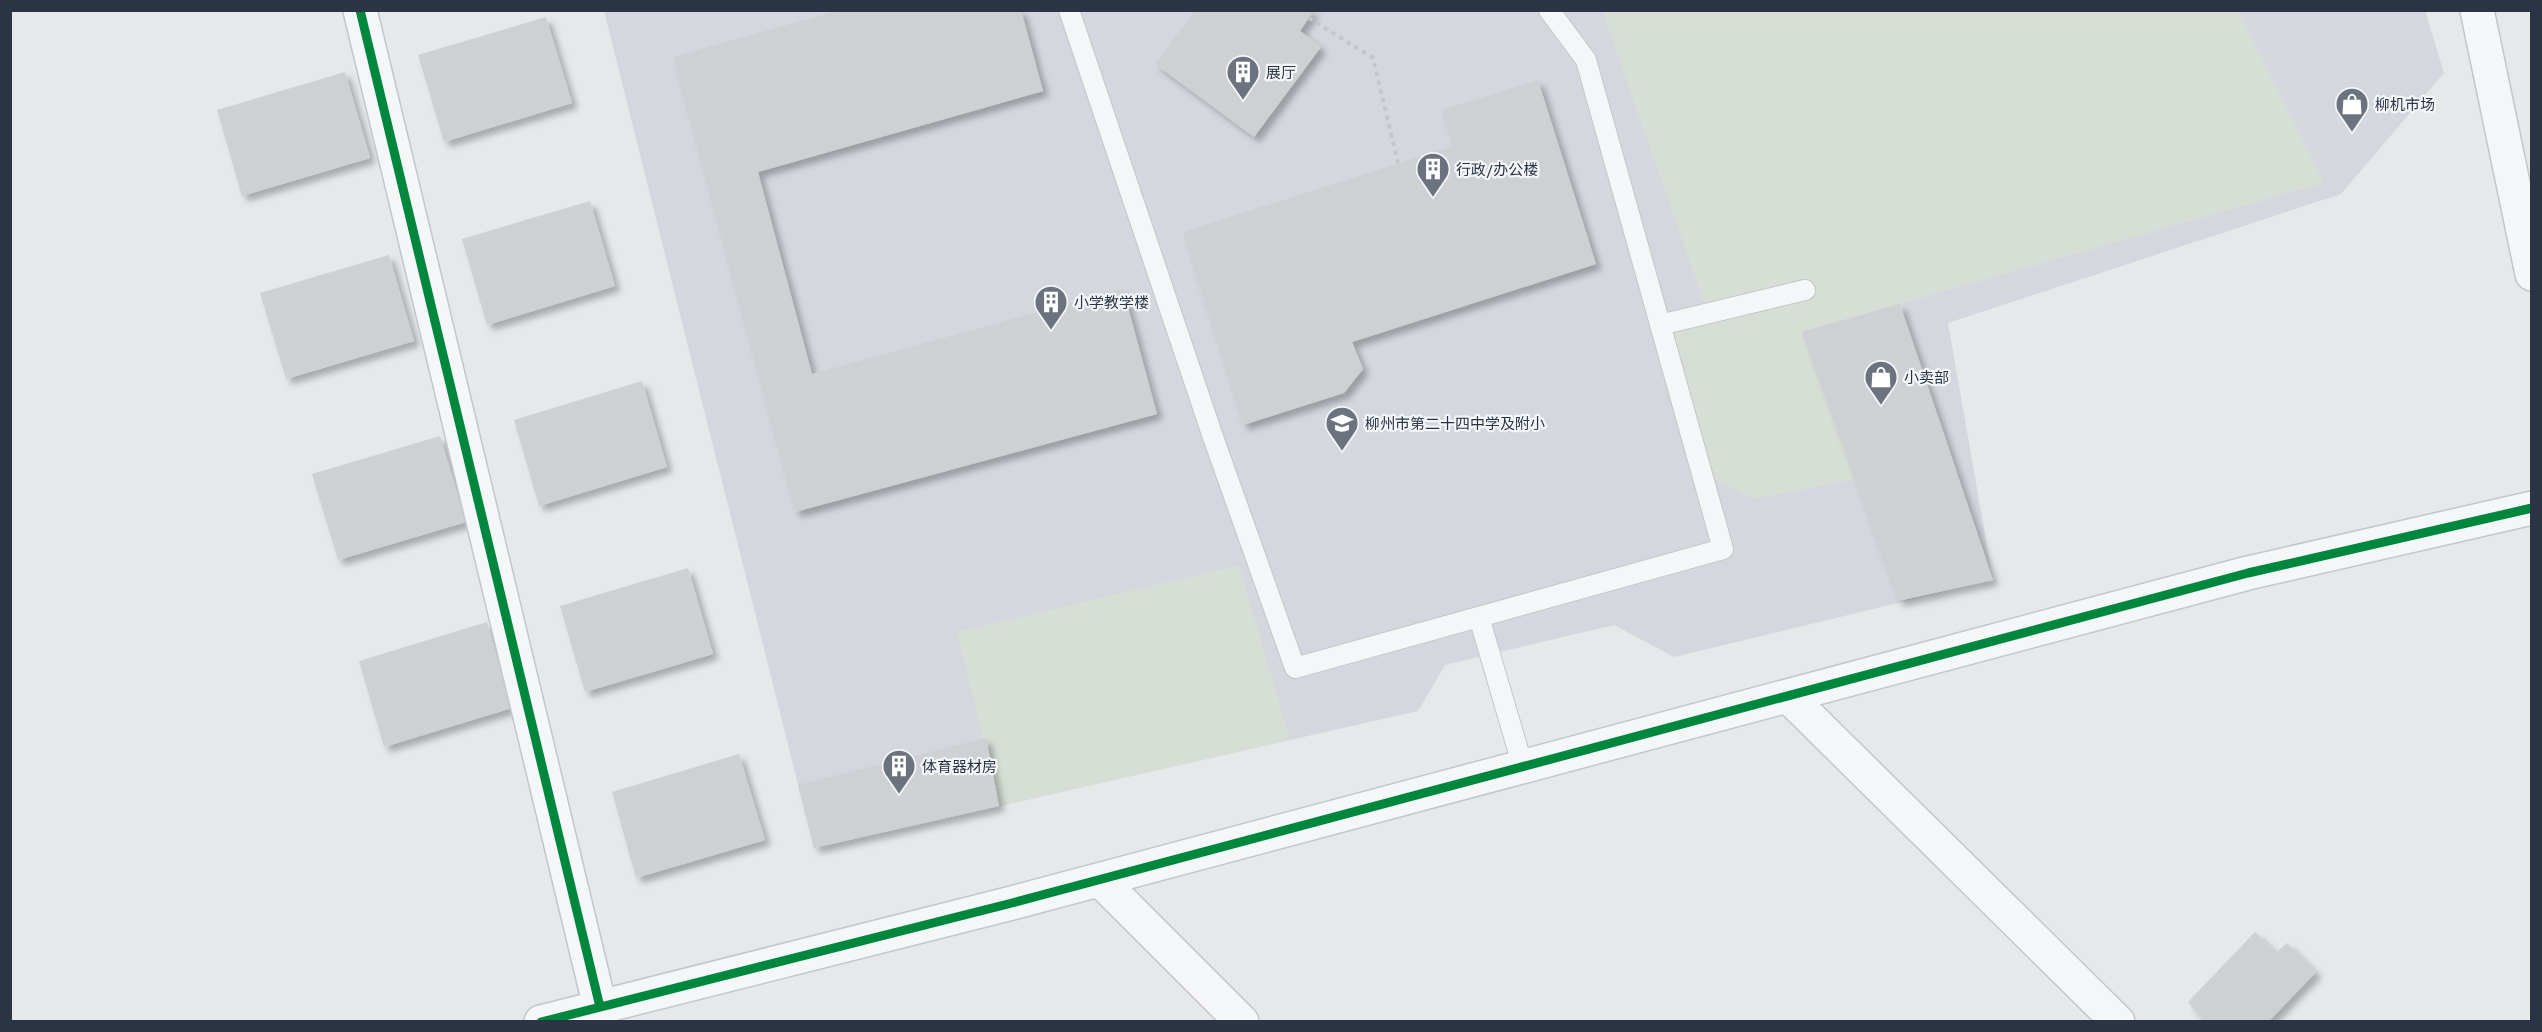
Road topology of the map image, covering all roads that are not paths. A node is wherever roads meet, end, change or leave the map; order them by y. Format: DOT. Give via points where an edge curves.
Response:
graph roads {
  1 [pos="360,10"];
  2 [pos="1069,10"];
  3 [pos="1549,10"];
  4 [pos="2477,10"];
  5 [pos="2532,274"];
  6 [pos="1805,290"];
  7 [pos="1660,325"];
  8 [pos="2532,508"];
  9 [pos="1479,617"];
  10 [pos="1788,696"];
  11 [pos="1523,767"];
  12 [pos="1100,880"];
  13 [pos="600,1007"];
  14 [pos="541,1022"];
  15 [pos="1242,1022"];
  16 [pos="2118,1022"];
  1 -- 13 [label="street"];
  2 -- 9 [label="lane" via="1295,668"];
  3 -- 7 [label="lane" via="1586,60"];
  4 -- 5 [label="street"];
  6 -- 7 [label="lane"];
  7 -- 9 [label="lane" via="1723,549"];
  8 -- 10 [label="street" via="2248,573"];
  9 -- 11 [label="lane"];
  10 -- 11 [label="street"];
  10 -- 16 [label="street"];
  11 -- 12 [label="street"];
  12 -- 13 [label="street"];
  12 -- 15 [label="street"];
  13 -- 14 [label="street"];
}
